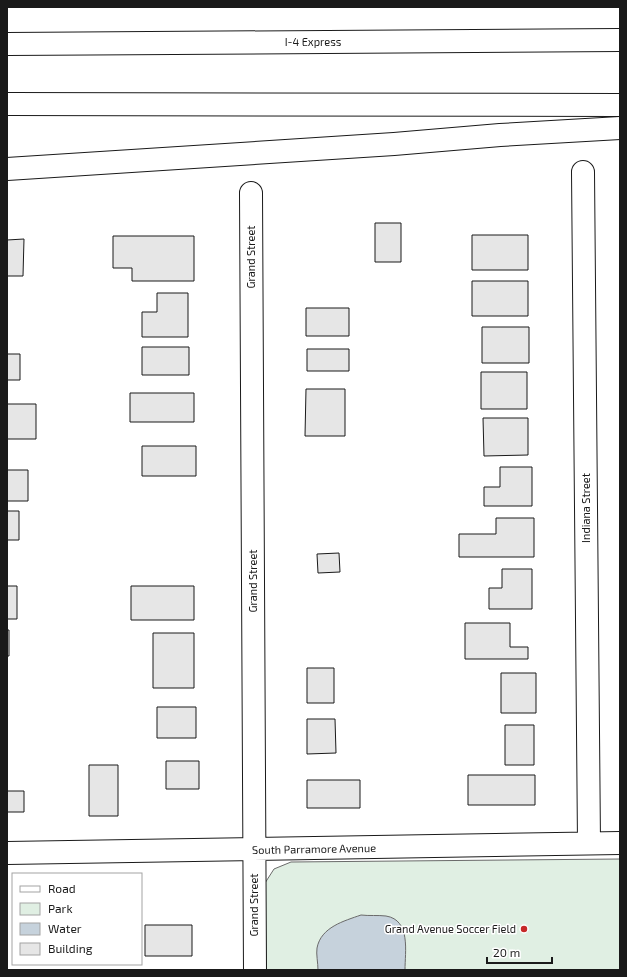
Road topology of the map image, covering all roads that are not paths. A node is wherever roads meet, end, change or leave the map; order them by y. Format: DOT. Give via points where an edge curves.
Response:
graph roads {
  1 [pos="620,40"];
  2 [pos="7,44"];
  3 [pos="7,104"];
  4 [pos="620,105"];
  5 [pos="620,128"];
  6 [pos="7,168"];
  7 [pos="583,172"];
  8 [pos="251,193"];
  9 [pos="620,843"];
  10 [pos="589,844"];
  11 [pos="254,850"];
  12 [pos="7,854"];
  13 [pos="255,970"];
  1 -- 2 [label="main road, I-4 Express"];
  3 -- 4 [label="main road"];
  5 -- 6 [label="main road"];
  7 -- 10 [label="main road, Indiana Street"];
  8 -- 11 [label="main road, Grand Street"];
  9 -- 10 [label="main road, South Parramore Avenue"];
  10 -- 11 [label="main road, South Parramore Avenue"];
  11 -- 12 [label="main road, South Parramore Avenue"];
  11 -- 13 [label="main road, Grand Street"];
}
